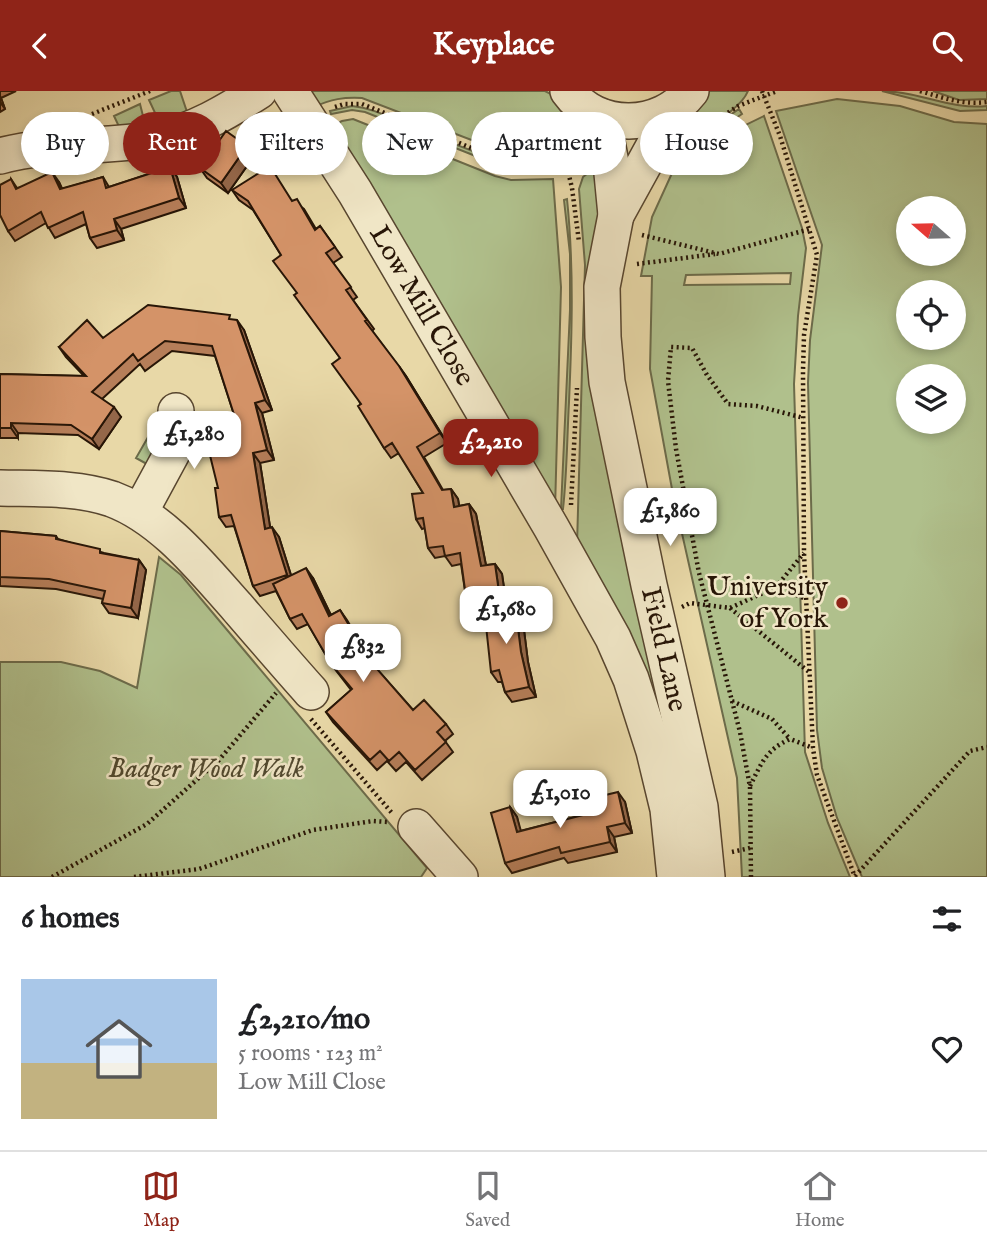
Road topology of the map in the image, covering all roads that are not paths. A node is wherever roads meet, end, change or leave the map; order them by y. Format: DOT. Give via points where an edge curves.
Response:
graph roads {
  1 [pos="259,91"];
  2 [pos="290,91"];
  3 [pos="567,93"];
  4 [pos="686,111"];
  5 [pos="591,112"];
  6 [pos="626,121"];
  7 [pos="0,156"];
  8 [pos="614,175"];
  9 [pos="628,225"];
  10 [pos="176,411"];
  11 [pos="0,488"];
  12 [pos="140,512"];
  13 [pos="297,689"];
  14 [pos="426,832"];
  15 [pos="717,865"];
  16 [pos="460,877"];
  17 [pos="675,877"];
  1 -- 7 [label="street" via="174,134"];
  2 -- 17 [label="street, Low Mill Close" via="362,204 612,638 631,679 654,751 668,809"];
  3 -- 5 [label="street"];
  4 -- 6 [label="street"];
  4 -- 9 [label="street, Field Lane"];
  8 -- 9 [label="street, Field Lane"];
  9 -- 15 [label="street, Field Lane" via="602,287 607,382 649,585"];
  10 -- 12 [label="street" via="173,453"];
  11 -- 12 [label="street" via="80,492"];
  12 -- 13 [label="street" via="206,573"];
  14 -- 16 [label="street"];
}
